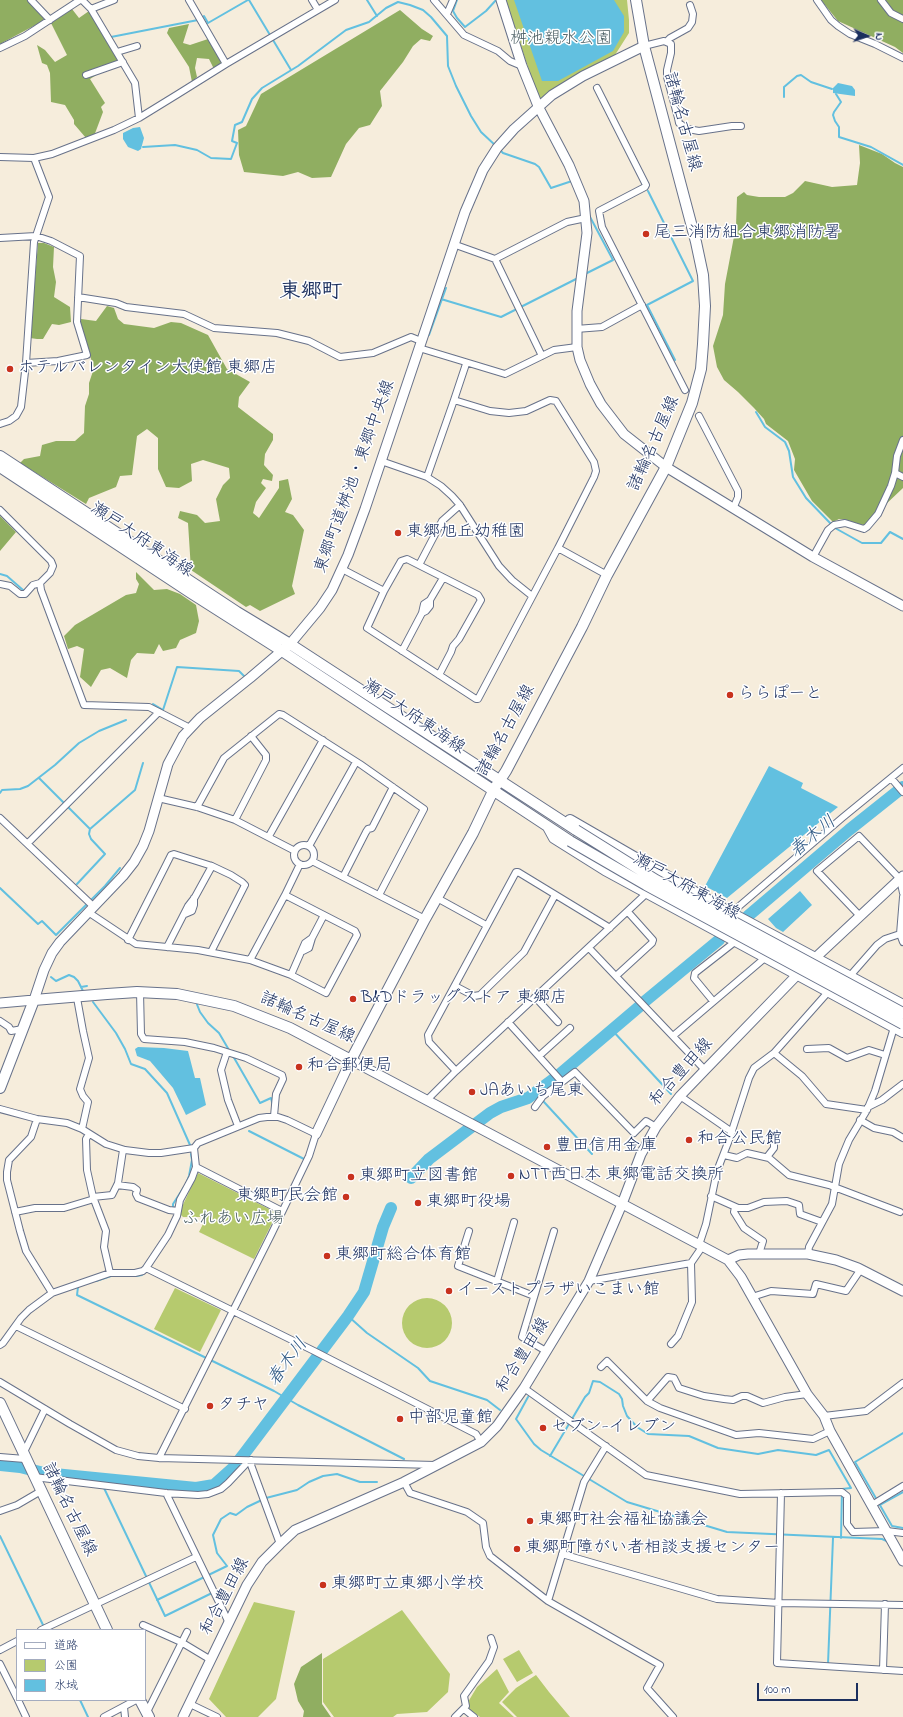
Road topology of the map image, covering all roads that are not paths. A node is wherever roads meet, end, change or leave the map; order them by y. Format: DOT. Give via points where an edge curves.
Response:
graph roads {
  1 [pos="30,0"];
  2 [pos="81,0"];
  3 [pos="114,0"];
  4 [pos="189,0"];
  5 [pos="312,0"];
  6 [pos="335,0"];
  7 [pos="434,0"];
  8 [pos="453,0"];
  9 [pos="501,0"];
  10 [pos="636,0"];
  11 [pos="817,0"];
  12 [pos="881,0"];
  13 [pos="690,5"];
  14 [pos="91,9"];
  15 [pos="318,10"];
  16 [pos="447,14"];
  17 [pos="903,19"];
  18 [pos="50,20"];
  19 [pos="667,41"];
  20 [pos="137,46"];
  21 [pos="644,46"];
  22 [pos="0,48"];
  23 [pos="117,52"];
  24 [pos="903,58"];
  25 [pos="123,62"];
  26 [pos="226,64"];
  27 [pos="522,66"];
  28 [pos="86,76"];
  29 [pos="597,88"];
  30 [pos="538,106"];
  31 [pos="139,118"];
  32 [pos="741,126"];
  33 [pos="0,157"];
  34 [pos="34,158"];
  35 [pos="586,218"];
  36 [pos="36,236"];
  37 [pos="0,238"];
  38 [pos="453,244"];
  39 [pos="495,259"];
  40 [pos="78,297"];
  41 [pos="642,305"];
  42 [pos="576,329"];
  43 [pos="420,345"];
  44 [pos="577,347"];
  45 [pos="542,356"];
  46 [pos="26,363"];
  47 [pos="466,364"];
  48 [pos="685,390"];
  49 [pos="454,400"];
  50 [pos="699,416"];
  51 [pos="0,424"];
  52 [pos="903,440"];
  53 [pos="0,456"];
  54 [pos="381,461"];
  55 [pos="0,467"];
  56 [pos="666,467"];
  57 [pos="895,473"];
  58 [pos="427,477"];
  59 [pos="903,477"];
  60 [pos="460,505"];
  61 [pos="733,509"];
  62 [pos="0,510"];
  63 [pos="558,548"];
  64 [pos="813,557"];
  65 [pos="419,565"];
  66 [pos="342,569"];
  67 [pos="607,575"];
  68 [pos="443,578"];
  69 [pos="40,583"];
  70 [pos="0,584"];
  71 [pos="384,591"];
  72 [pos="532,596"];
  73 [pos="903,606"];
  74 [pos="286,647"];
  75 [pos="402,651"];
  76 [pos="439,675"];
  77 [pos="159,712"];
  78 [pos="190,728"];
  79 [pos="251,736"];
  80 [pos="323,740"];
  81 [pos="356,762"];
  82 [pos="903,768"];
  83 [pos="893,780"];
  84 [pos="496,785"];
  85 [pos="393,787"];
  86 [pos="903,792"];
  87 [pos="158,798"];
  88 [pos="197,807"];
  89 [pos="551,814"];
  90 [pos="0,818"];
  91 [pos="235,820"];
  92 [pos="548,825"];
  93 [pos="269,836"];
  94 [pos="28,843"];
  95 [pos="309,846"];
  96 [pos="295,851"];
  97 [pos="312,861"];
  98 [pos="300,864"];
  99 [pos="212,866"];
  100 [pos="665,876"];
  101 [pos="343,877"];
  102 [pos="902,878"];
  103 [pos="647,893"];
  104 [pos="903,893"];
  105 [pos="285,895"];
  106 [pos="379,895"];
  107 [pos="555,895"];
  108 [pos="903,897"];
  109 [pos="437,898"];
  110 [pos="91,909"];
  111 [pos="628,912"];
  112 [pos="731,913"];
  113 [pos="324,915"];
  114 [pos="860,916"];
  115 [pos="425,919"];
  116 [pos="486,925"];
  117 [pos="610,928"];
  118 [pos="713,928"];
  119 [pos="900,934"];
  120 [pos="128,940"];
  121 [pos="736,941"];
  122 [pos="903,942"];
  123 [pos="167,947"];
  124 [pos="590,948"];
  125 [pos="211,952"];
  126 [pos="766,957"];
  127 [pos="815,958"];
  128 [pos="250,960"];
  129 [pos="798,974"];
  130 [pos="292,975"];
  131 [pos="616,976"];
  132 [pos="849,977"];
  133 [pos="454,986"];
  134 [pos="829,991"];
  135 [pos="140,992"];
  136 [pos="536,997"];
  137 [pos="77,998"];
  138 [pos="34,1000"];
  139 [pos="713,1001"];
  140 [pos="0,1003"];
  141 [pos="903,1006"];
  142 [pos="0,1021"];
  143 [pos="508,1022"];
  144 [pos="558,1022"];
  145 [pos="570,1028"];
  146 [pos="900,1028"];
  147 [pos="23,1029"];
  148 [pos="672,1036"];
  149 [pos="807,1049"];
  150 [pos="227,1052"];
  151 [pos="774,1053"];
  152 [pos="886,1055"];
  153 [pos="538,1056"];
  154 [pos="351,1060"];
  155 [pos="705,1070"];
  156 [pos="456,1071"];
  157 [pos="562,1082"];
  158 [pos="903,1084"];
  159 [pos="0,1088"];
  160 [pos="680,1096"];
  161 [pos="427,1100"];
  162 [pos="535,1107"];
  163 [pos="0,1109"];
  164 [pos="867,1109"];
  165 [pos="274,1116"];
  166 [pos="37,1119"];
  167 [pos="860,1120"];
  168 [pos="238,1126"];
  169 [pos="656,1127"];
  170 [pos="82,1129"];
  171 [pos="732,1132"];
  172 [pos="89,1134"];
  173 [pos="316,1134"];
  174 [pos="774,1138"];
  175 [pos="903,1138"];
  176 [pos="194,1148"];
  177 [pos="123,1150"];
  178 [pos="724,1155"];
  179 [pos="767,1157"];
  180 [pos="196,1167"];
  181 [pos="117,1185"];
  182 [pos="834,1187"];
  183 [pos="712,1196"];
  184 [pos="94,1198"];
  185 [pos="622,1204"];
  186 [pos="735,1207"];
  187 [pos="178,1211"];
  188 [pos="282,1211"];
  189 [pos="15,1212"];
  190 [pos="900,1212"];
  191 [pos="514,1222"];
  192 [pos="822,1222"];
  193 [pos="554,1230"];
  194 [pos="470,1231"];
  195 [pos="700,1246"];
  196 [pos="759,1254"];
  197 [pos="808,1254"];
  198 [pos="728,1260"];
  199 [pos="691,1263"];
  200 [pos="146,1268"];
  201 [pos="861,1269"];
  202 [pos="110,1273"];
  203 [pos="497,1281"];
  204 [pos="589,1281"];
  205 [pos="903,1291"];
  206 [pos="52,1293"];
  207 [pos="534,1296"];
  208 [pos="752,1297"];
  209 [pos="233,1311"];
  210 [pos="16,1326"];
  211 [pos="671,1344"];
  212 [pos="0,1345"];
  213 [pos="546,1351"];
  214 [pos="601,1367"];
  215 [pos="0,1382"];
  216 [pos="903,1383"];
  217 [pos="524,1388"];
  218 [pos="807,1394"];
  219 [pos="646,1401"];
  220 [pos="0,1403"];
  221 [pos="45,1409"];
  222 [pos="184,1409"];
  223 [pos="824,1416"];
  224 [pos="830,1431"];
  225 [pos="481,1442"];
  226 [pos="606,1446"];
  227 [pos="0,1457"];
  228 [pos="25,1457"];
  229 [pos="159,1458"];
  230 [pos="250,1459"];
  231 [pos="245,1465"];
  232 [pos="439,1465"];
  233 [pos="34,1476"];
  234 [pos="404,1482"];
  235 [pos="903,1486"];
  236 [pos="41,1491"];
  237 [pos="166,1493"];
  238 [pos="780,1493"];
  239 [pos="872,1505"];
  240 [pos="0,1511"];
  241 [pos="887,1531"];
  242 [pos="903,1533"];
  243 [pos="280,1544"];
  244 [pos="562,1554"];
  245 [pos="196,1557"];
  246 [pos="903,1561"];
  247 [pos="548,1601"];
  248 [pos="779,1603"];
  249 [pos="95,1604"];
  250 [pos="884,1604"];
  251 [pos="903,1605"];
  252 [pos="229,1623"];
  253 [pos="143,1625"];
  254 [pos="43,1629"];
  255 [pos="107,1629"];
  256 [pos="187,1632"];
  257 [pos="491,1638"];
  258 [pos="16,1642"];
  259 [pos="181,1642"];
  260 [pos="0,1650"];
  261 [pos="211,1660"];
  262 [pos="0,1664"];
  263 [pos="882,1670"];
  264 [pos="903,1671"];
  265 [pos="16,1697"];
  266 [pos="18,1701"];
  267 [pos="134,1701"];
  268 [pos="141,1701"];
  269 [pos="190,1704"];
  270 [pos="124,1707"];
  271 [pos="464,1709"];
  272 [pos="148,1715"];
  273 [pos="26,1717"];
  274 [pos="104,1717"];
  275 [pos="125,1717"];
  276 [pos="183,1717"];
  277 [pos="217,1717"];
  278 [pos="455,1717"];
  279 [pos="474,1717"];
  280 [pos="673,1717"];
  1 -- 18 [label="street"];
  2 -- 14 [label="street"];
  2 -- 18 [label="street"];
  3 -- 14 [label="street"];
  4 -- 26 [label="street"];
  5 -- 15 [label="street"];
  6 -- 15 [label="street"];
  7 -- 16 [label="street"];
  8 -- 16 [label="street"];
  9 -- 27 [label="street"];
  10 -- 21 [label="main road, 諸輪名古屋線"];
  11 -- 24 [label="street" via="838,26"];
  12 -- 17 [label="street" via="891,13"];
  13 -- 19 [label="street" via="692,22 688,28"];
  14 -- 23 [label="street"];
  15 -- 26 [label="street"];
  16 -- 27 [label="street" via="464,35"];
  18 -- 22 [label="street"];
  19 -- 21 [label="street"];
  19 -- 32 [label="street" via="671,44 672,53 667,77 679,123 688,129 699,131"];
  20 -- 23 [label="street"];
  21 -- 30 [label="street, 東郷町道桝池・東郷中央線" via="583,76"];
  21 -- 56 [label="main road, 諸輪名古屋線" via="696,242 703,275 705,306 697,386 687,418"];
  23 -- 25 [label="street"];
  25 -- 28 [label="street"];
  25 -- 31 [label="street" via="135,83"];
  26 -- 31 [label="street"];
  27 -- 30 [label="street"];
  29 -- 41 [label="street" via="646,185 598,213 602,227"];
  30 -- 35 [label="street" via="569,165 584,201"];
  30 -- 38 [label="street, 東郷町道桝池・東郷中央線" via="514,128 483,170"];
  31 -- 34 [label="street" via="68,149"];
  33 -- 34 [label="street"];
  34 -- 36 [label="street" via="49,197"];
  35 -- 39 [label="street" via="567,222"];
  35 -- 42 [label="street" via="586,247"];
  36 -- 37 [label="street"];
  36 -- 40 [label="street" via="52,241 80,256"];
  36 -- 46 [label="street"];
  38 -- 39 [label="street"];
  38 -- 43 [label="street, 東郷町道桝池・東郷中央線"];
  39 -- 45 [label="street"];
  40 -- 43 [label="street" via="126,307 184,314 214,328 277,333 309,342 340,357 373,353 411,337"];
  40 -- 46 [label="street" via="78,328 87,356"];
  41 -- 42 [label="street" via="602,327"];
  41 -- 48 [label="street"];
  42 -- 44 [label="street"];
  43 -- 47 [label="street"];
  43 -- 54 [label="street, 東郷町道桝池・東郷中央線"];
  44 -- 45 [label="street" via="554,350"];
  44 -- 56 [label="street" via="590,384 608,414 624,434"];
  45 -- 47 [label="street" via="505,374"];
  46 -- 51 [label="street" via="21,407 16,416"];
  47 -- 49 [label="street"];
  49 -- 58 [label="street"];
  49 -- 63 [label="street" via="490,411 509,413 526,411 550,400 556,401 594,462 596,471"];
  50 -- 61 [label="street" via="738,491"];
  52 -- 57 [label="street" via="897,456"];
  53 -- 74 [label="main road, 瀬戸大府東海線"];
  54 -- 58 [label="street"];
  54 -- 66 [label="street, 東郷町道桝池・東郷中央線"];
  55 -- 74 [label="main road, 瀬戸大府東海線" via="191,593"];
  56 -- 61 [label="street"];
  56 -- 67 [label="main road, 諸輪名古屋線"];
  57 -- 59 [label="street"];
  57 -- 64 [label="street" via="878,514 867,527 858,528 845,523 834,525 828,530"];
  58 -- 60 [label="street" via="447,490"];
  60 -- 65 [label="street" via="442,521"];
  60 -- 72 [label="street" via="499,566"];
  61 -- 64 [label="street"];
  62 -- 69 [label="street" via="54,566"];
  63 -- 67 [label="street"];
  63 -- 72 [label="street"];
  64 -- 73 [label="street"];
  65 -- 68 [label="street"];
  65 -- 71 [label="street" via="407,558 403,559"];
  66 -- 71 [label="street"];
  66 -- 74 [label="street, 東郷町道桝池・東郷中央線" via="320,608"];
  67 -- 84 [label="main road, 諸輪名古屋線" via="582,627"];
  68 -- 75 [label="street" via="430,600 424,604 422,613"];
  68 -- 76 [label="street" via="481,600 459,640 452,646"];
  69 -- 70 [label="street" via="33,585 25,594"];
  69 -- 77 [label="street" via="84,705 142,705"];
  71 -- 75 [label="street" via="367,628"];
  72 -- 76 [label="street" via="479,698 476,699"];
  74 -- 78 [label="street, 東郷町道桝池・東郷中央線"];
  74 -- 84 [label="main road, 瀬戸大府東海線"];
  75 -- 76 [label="street"];
  77 -- 78 [label="street"];
  77 -- 94 [label="street"];
  78 -- 87 [label="street, 東郷町道桝池・東郷中央線" via="177,744"];
  79 -- 80 [label="street" via="281,714"];
  79 -- 88 [label="street" via="224,758"];
  79 -- 91 [label="street" via="266,755 266,760"];
  80 -- 81 [label="street"];
  80 -- 93 [label="street"];
  81 -- 85 [label="street"];
  81 -- 95 [label="street"];
  82 -- 83 [label="street"];
  83 -- 86 [label="street"];
  83 -- 112 [label="street" via="830,828"];
  84 -- 89 [label="main road, 瀬戸大府東海線"];
  84 -- 92 [label="main road, 瀬戸大府東海線"];
  84 -- 109 [label="main road, 諸輪名古屋線"];
  85 -- 101 [label="street"];
  85 -- 106 [label="street" via="423,807 424,812"];
  87 -- 88 [label="street"];
  87 -- 110 [label="street, 東郷町道桝池・東郷中央線" via="149,831 138,854 124,876"];
  88 -- 91 [label="street"];
  89 -- 100 [label="main road" via="565,817"];
  89 -- 141 [label="main road, 瀬戸大府東海線, bridge" via="656,880"];
  90 -- 94 [label="street"];
  91 -- 93 [label="street"];
  92 -- 103 [label="main road" via="554,838"];
  92 -- 146 [label="main road, 瀬戸大府東海線, bridge" via="570,841 646,885"];
  93 -- 96 [label="street"];
  94 -- 110 [label="street"];
  95 -- 96 [label="street" via="303,845"];
  95 -- 97 [label="street" via="314,851"];
  96 -- 98 [label="street" via="294,857"];
  97 -- 98 [label="street" via="307,865"];
  97 -- 101 [label="street"];
  98 -- 105 [label="street"];
  99 -- 120 [label="street" via="191,858 172,855"];
  99 -- 123 [label="street"];
  99 -- 125 [label="street" via="245,885"];
  100 -- 103 [label="street"];
  100 -- 112 [label="main road"];
  101 -- 106 [label="street"];
  102 -- 104 [label="street"];
  102 -- 114 [label="street, 和合豊田線"];
  102 -- 114 [label="street" via="859,836 817,871"];
  103 -- 111 [label="street"];
  103 -- 118 [label="main road"];
  105 -- 113 [label="street"];
  105 -- 128 [label="street"];
  106 -- 115 [label="street"];
  107 -- 116 [label="street" via="516,872"];
  107 -- 117 [label="street"];
  107 -- 133 [label="street" via="524,952 480,995 474,996"];
  108 -- 119 [label="street"];
  109 -- 115 [label="main road, 諸輪名古屋線"];
  109 -- 116 [label="street"];
  110 -- 120 [label="street"];
  110 -- 138 [label="street, 東郷町道桝池・東郷中央線" via="67,933 52,954"];
  111 -- 117 [label="street"];
  111 -- 131 [label="street" via="653,940"];
  112 -- 118 [label="street"];
  112 -- 127 [label="main road"];
  113 -- 130 [label="street" via="312,938 305,943"];
  113 -- 130 [label="street" via="356,931 357,935 328,991 323,992"];
  114 -- 127 [label="street, 和合豊田線"];
  115 -- 154 [label="main road, 諸輪名古屋線"];
  116 -- 133 [label="street"];
  117 -- 124 [label="street"];
  118 -- 121 [label="main road"];
  119 -- 122 [label="street"];
  119 -- 132 [label="street" via="876,945"];
  120 -- 123 [label="street" via="141,945"];
  121 -- 126 [label="main road"];
  121 -- 139 [label="street" via="695,973 694,978"];
  123 -- 125 [label="street"];
  124 -- 131 [label="street"];
  124 -- 136 [label="street"];
  125 -- 128 [label="street"];
  126 -- 129 [label="main road"];
  126 -- 139 [label="street"];
  127 -- 129 [label="street, 和合豊田線"];
  127 -- 132 [label="main road"];
  128 -- 130 [label="street"];
  129 -- 134 [label="main road"];
  129 -- 155 [label="street, 和合豊田線"];
  131 -- 148 [label="street"];
  132 -- 141 [label="main road"];
  133 -- 156 [label="street" via="428,1039"];
  134 -- 146 [label="main road"];
  134 -- 151 [label="street"];
  135 -- 137 [label="main road, 諸輪名古屋線"];
  135 -- 150 [label="street" via="142,1037 185,1042"];
  135 -- 154 [label="main road, 諸輪名古屋線" via="194,997 234,1006 290,1028"];
  136 -- 143 [label="street"];
  136 -- 144 [label="street"];
  137 -- 138 [label="main road, 諸輪名古屋線"];
  137 -- 170 [label="street" via="90,1058 80,1089 88,1102"];
  138 -- 140 [label="street"];
  138 -- 147 [label="main road"];
  139 -- 148 [label="street"];
  141 -- 146 [label="street"];
  142 -- 147 [label="street" via="10,1027 11,1031"];
  143 -- 153 [label="street"];
  143 -- 156 [label="street"];
  145 -- 153 [label="street"];
  146 -- 152 [label="street"];
  147 -- 159 [label="main road"];
  148 -- 155 [label="street"];
  149 -- 152 [label="street" via="829,1048 847,1058 868,1050"];
  150 -- 165 [label="street" via="282,1075 283,1079 276,1094"];
  150 -- 168 [label="street" via="222,1070 228,1100"];
  151 -- 164 [label="street" via="802,1076 826,1104"];
  151 -- 171 [label="street" via="754,1068"];
  152 -- 164 [label="street"];
  153 -- 157 [label="street"];
  154 -- 161 [label="street"];
  154 -- 173 [label="street"];
  155 -- 160 [label="street, 和合豊田線"];
  156 -- 161 [label="street"];
  157 -- 162 [label="street" via="543,1096"];
  157 -- 169 [label="street" via="575,1072 634,1133 646,1121"];
  158 -- 164 [label="street"];
  160 -- 169 [label="street, 和合豊田線"];
  160 -- 171 [label="street"];
  161 -- 185 [label="street"];
  163 -- 166 [label="street"];
  164 -- 167 [label="street"];
  165 -- 168 [label="street" via="259,1118"];
  165 -- 173 [label="street"];
  166 -- 170 [label="street" via="67,1123"];
  166 -- 189 [label="street" via="32,1137 7,1164 7,1180"];
  167 -- 175 [label="street"];
  167 -- 182 [label="street" via="839,1164"];
  168 -- 176 [label="street" via="198,1143"];
  169 -- 185 [label="street, 和合豊田線" via="640,1157"];
  170 -- 172 [label="street"];
  171 -- 178 [label="street"];
  172 -- 177 [label="street"];
  172 -- 184 [label="street" via="86,1139 87,1170"];
  173 -- 188 [label="street" via="309,1156"];
  174 -- 179 [label="street" via="774,1148"];
  176 -- 177 [label="street" via="161,1153"];
  176 -- 180 [label="street"];
  177 -- 181 [label="street"];
  178 -- 179 [label="street" via="737,1158 747,1153"];
  178 -- 183 [label="street" via="717,1171"];
  179 -- 182 [label="street" via="789,1175"];
  180 -- 187 [label="street" via="180,1200"];
  180 -- 188 [label="street"];
  181 -- 184 [label="street" via="112,1195"];
  181 -- 187 [label="street" via="133,1187 138,1198"];
  182 -- 190 [label="street"];
  182 -- 192 [label="street" via="832,1204"];
  183 -- 186 [label="street"];
  183 -- 195 [label="street"];
  184 -- 189 [label="street" via="64,1208 35,1208"];
  184 -- 202 [label="street" via="106,1231 104,1247"];
  185 -- 195 [label="street"];
  185 -- 204 [label="street, 和合豊田線"];
  186 -- 192 [label="street" via="748,1208 764,1202 787,1201 798,1205 800,1214"];
  186 -- 196 [label="street" via="734,1212 744,1228 763,1241"];
  187 -- 200 [label="street" via="168,1235"];
  188 -- 209 [label="street"];
  189 -- 206 [label="street" via="26,1251"];
  191 -- 203 [label="street"];
  192 -- 197 [label="street"];
  193 -- 207 [label="street"];
  194 -- 203 [label="street" via="458,1266"];
  195 -- 198 [label="street"];
  195 -- 199 [label="street"];
  196 -- 197 [label="street"];
  196 -- 198 [label="street" via="739,1255"];
  197 -- 201 [label="street"];
  198 -- 208 [label="street" via="741,1276"];
  199 -- 204 [label="street"];
  199 -- 211 [label="street" via="692,1302 678,1336"];
  200 -- 202 [label="street" via="135,1273"];
  200 -- 209 [label="street"];
  201 -- 205 [label="street"];
  201 -- 208 [label="street" via="846,1291 816,1284 813,1294 771,1291"];
  202 -- 206 [label="street"];
  203 -- 207 [label="street"];
  204 -- 213 [label="street, 和合豊田線"];
  206 -- 210 [label="street" via="29,1310"];
  207 -- 213 [label="street" via="522,1337"];
  208 -- 218 [label="street"];
  209 -- 222 [label="street"];
  209 -- 225 [label="street" via="476,1434"];
  210 -- 212 [label="street"];
  210 -- 222 [label="street"];
  213 -- 217 [label="street, 和合豊田線"];
  214 -- 219 [label="street" via="606,1361"];
  215 -- 221 [label="street"];
  216 -- 223 [label="street" via="866,1411"];
  217 -- 225 [label="street, 和合豊田線" via="497,1426"];
  217 -- 226 [label="street"];
  218 -- 219 [label="street" via="763,1403 747,1396 734,1400 724,1399 678,1388 674,1378 668,1378"];
  218 -- 223 [label="street"];
  219 -- 224 [label="street" via="736,1435 760,1433 813,1439"];
  220 -- 228 [label="main road, 諸輪名古屋線"];
  221 -- 228 [label="street" via="25,1450"];
  221 -- 229 [label="street" via="116,1450"];
  222 -- 229 [label="street"];
  223 -- 224 [label="street"];
  224 -- 239 [label="street"];
  225 -- 232 [label="street, 和合豊田線"];
  226 -- 238 [label="street" via="646,1475 740,1494"];
  226 -- 244 [label="street" via="584,1482"];
  227 -- 228 [label="street"];
  228 -- 233 [label="main road, 諸輪名古屋線"];
  229 -- 230 [label="street"];
  230 -- 232 [label="street"];
  230 -- 243 [label="street"];
  231 -- 237 [label="street" via="228,1483 214,1492 198,1495"];
  232 -- 234 [label="street, 和合豊田線"];
  233 -- 236 [label="main road, 諸輪名古屋線"];
  233 -- 237 [label="street"];
  234 -- 243 [label="street, 和合豊田線" via="295,1530"];
  234 -- 247 [label="street" via="410,1493 467,1512 483,1522 486,1547 490,1556"];
  235 -- 239 [label="street"];
  236 -- 240 [label="street"];
  236 -- 249 [label="main road, 諸輪名古屋線"];
  237 -- 245 [label="street"];
  238 -- 241 [label="street" via="842,1492 847,1496 847,1524 853,1532"];
  238 -- 248 [label="street"];
  239 -- 241 [label="street"];
  241 -- 242 [label="street"];
  241 -- 246 [label="street"];
  243 -- 252 [label="street, 和合豊田線" via="253,1574"];
  244 -- 247 [label="street"];
  244 -- 248 [label="street" via="717,1599"];
  245 -- 249 [label="street"];
  245 -- 252 [label="street"];
  247 -- 280 [label="street" via="660,1665 647,1688"];
  248 -- 250 [label="street"];
  248 -- 263 [label="street" via="777,1662"];
  249 -- 254 [label="street"];
  249 -- 255 [label="main road, 諸輪名古屋線"];
  250 -- 251 [label="street"];
  250 -- 263 [label="street"];
  252 -- 261 [label="street, 和合豊田線"];
  253 -- 259 [label="street"];
  256 -- 259 [label="street"];
  257 -- 271 [label="street" via="494,1648 489,1661 464,1696"];
  258 -- 260 [label="street"];
  259 -- 261 [label="street"];
  259 -- 272 [label="street"];
  261 -- 269 [label="street, 和合豊田線"];
  262 -- 265 [label="street"];
  263 -- 264 [label="street"];
  266 -- 273 [label="street"];
  267 -- 270 [label="street"];
  268 -- 272 [label="main road"];
  269 -- 276 [label="street, 和合豊田線"];
  269 -- 277 [label="street"];
  270 -- 274 [label="street"];
  270 -- 275 [label="street"];
  271 -- 278 [label="street"];
  271 -- 279 [label="street"];
}
